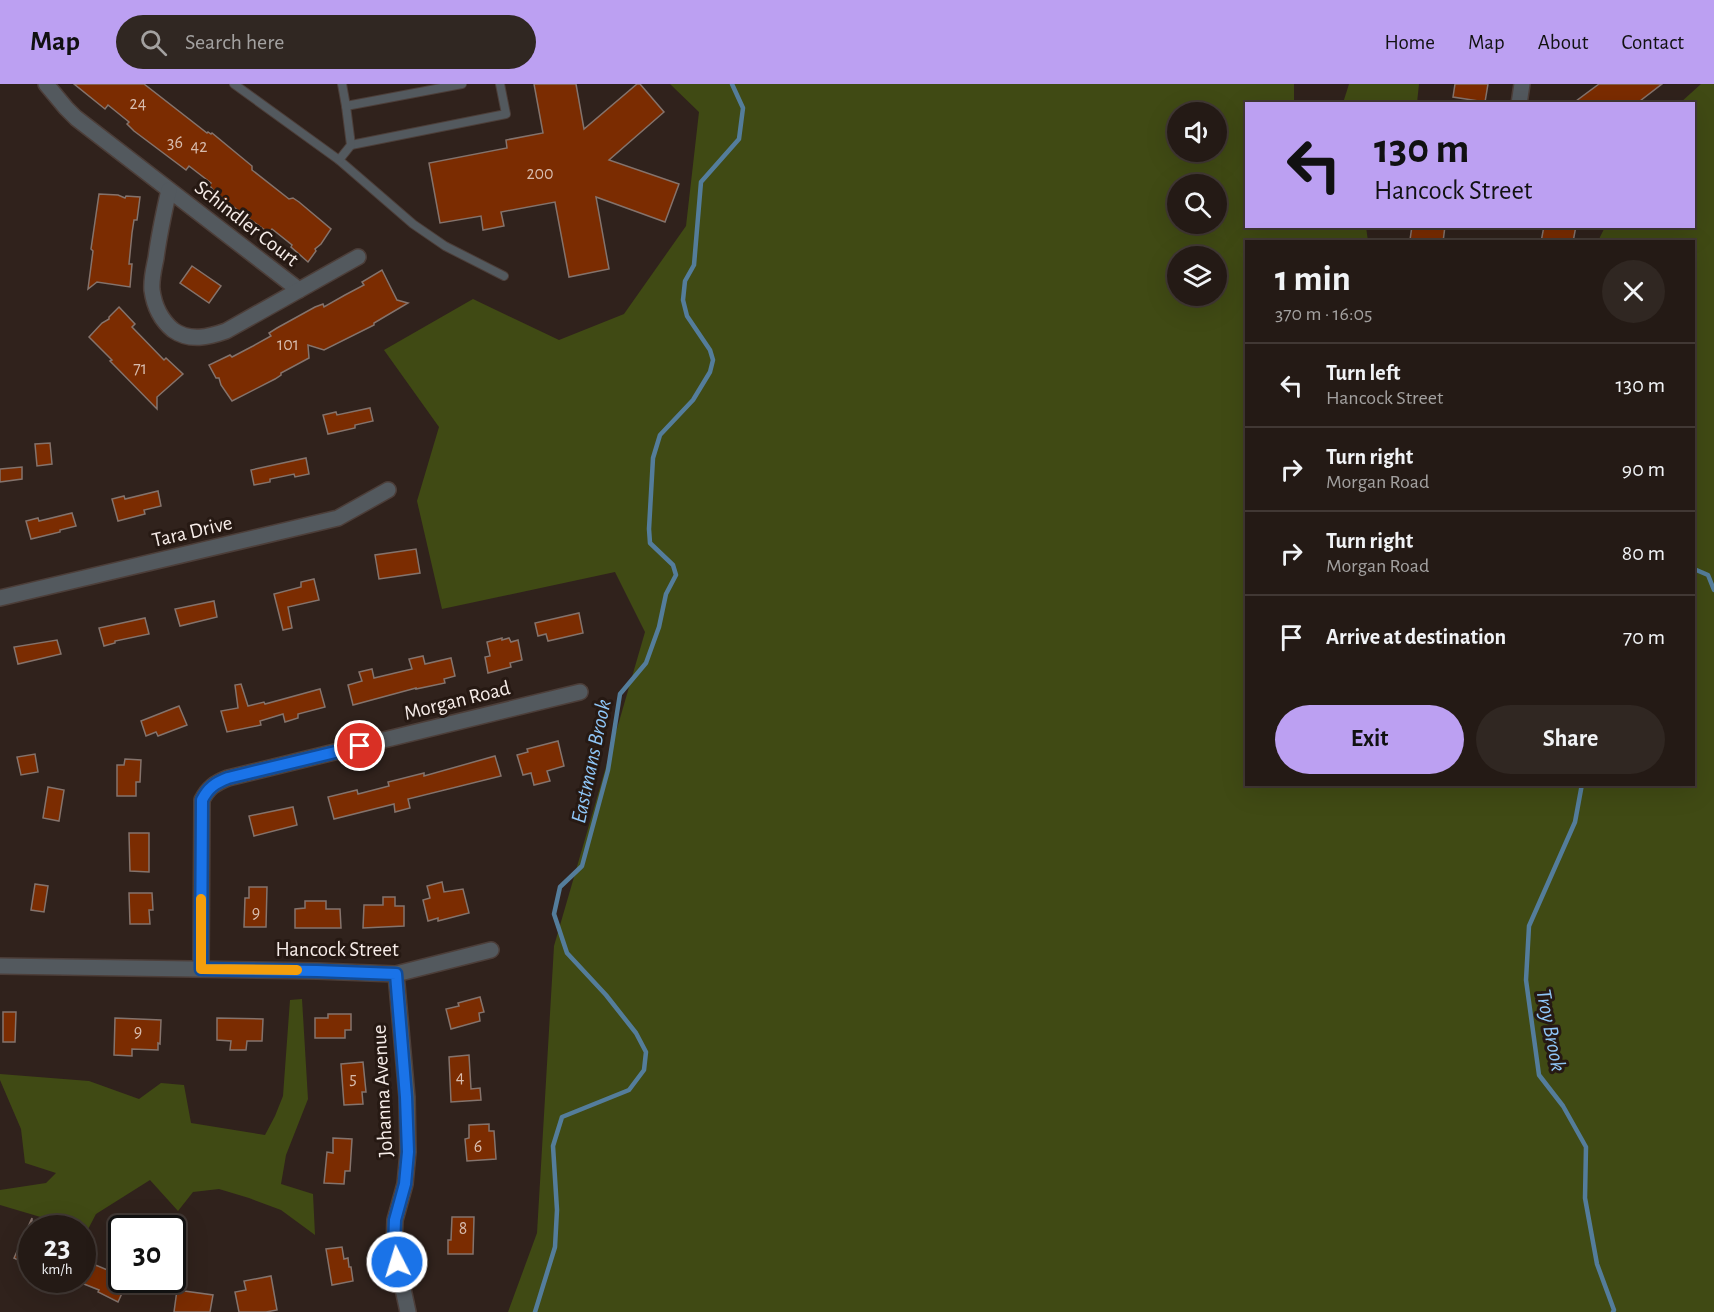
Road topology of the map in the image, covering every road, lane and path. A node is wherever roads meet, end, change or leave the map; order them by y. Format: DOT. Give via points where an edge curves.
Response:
graph roads {
  1 [pos="234,84"];
  2 [pos="342,84"];
  3 [pos="462,84"];
  4 [pos="500,84"];
  5 [pos="1522,84"];
  6 [pos="50,86"];
  7 [pos="1519,102"];
  8 [pos="346,106"];
  9 [pos="351,145"];
  10 [pos="339,160"];
  11 [pos="169,190"];
  12 [pos="358,257"];
  13 [pos="504,276"];
  14 [pos="299,290"];
  15 [pos="388,490"];
  16 [pos="0,597"];
  17 [pos="580,692"];
  18 [pos="491,950"];
  19 [pos="0,966"];
  20 [pos="201,969"];
  21 [pos="396,974"];
  22 [pos="408,1312"];
  1 -- 10 [label="lane"];
  2 -- 8 [label="lane"];
  3 -- 8 [label="lane"];
  4 -- 9 [label="lane" via="506,114"];
  5 -- 7 [label="street"];
  6 -- 11 [label="street, Schindler Court" via="76,118"];
  8 -- 9 [label="lane"];
  9 -- 10 [label="lane"];
  10 -- 13 [label="lane" via="445,246"];
  11 -- 14 [label="street, Schindler Court"];
  11 -- 14 [label="street, Schindler Court" via="152,288 156,307 169,327 186,336 215,335"];
  12 -- 14 [label="street, Schindler Court"];
  15 -- 16 [label="street, Tara Drive" via="338,518"];
  17 -- 20 [label="street, Morgan Road" via="228,778 208,788 202,800"];
  18 -- 21 [label="street, Hancock Street"];
  19 -- 20 [label="street, Hancock Street"];
  20 -- 21 [label="street, Hancock Street"];
  21 -- 22 [label="street, Johanna Avenue" via="408,1152 394,1247"];
}
